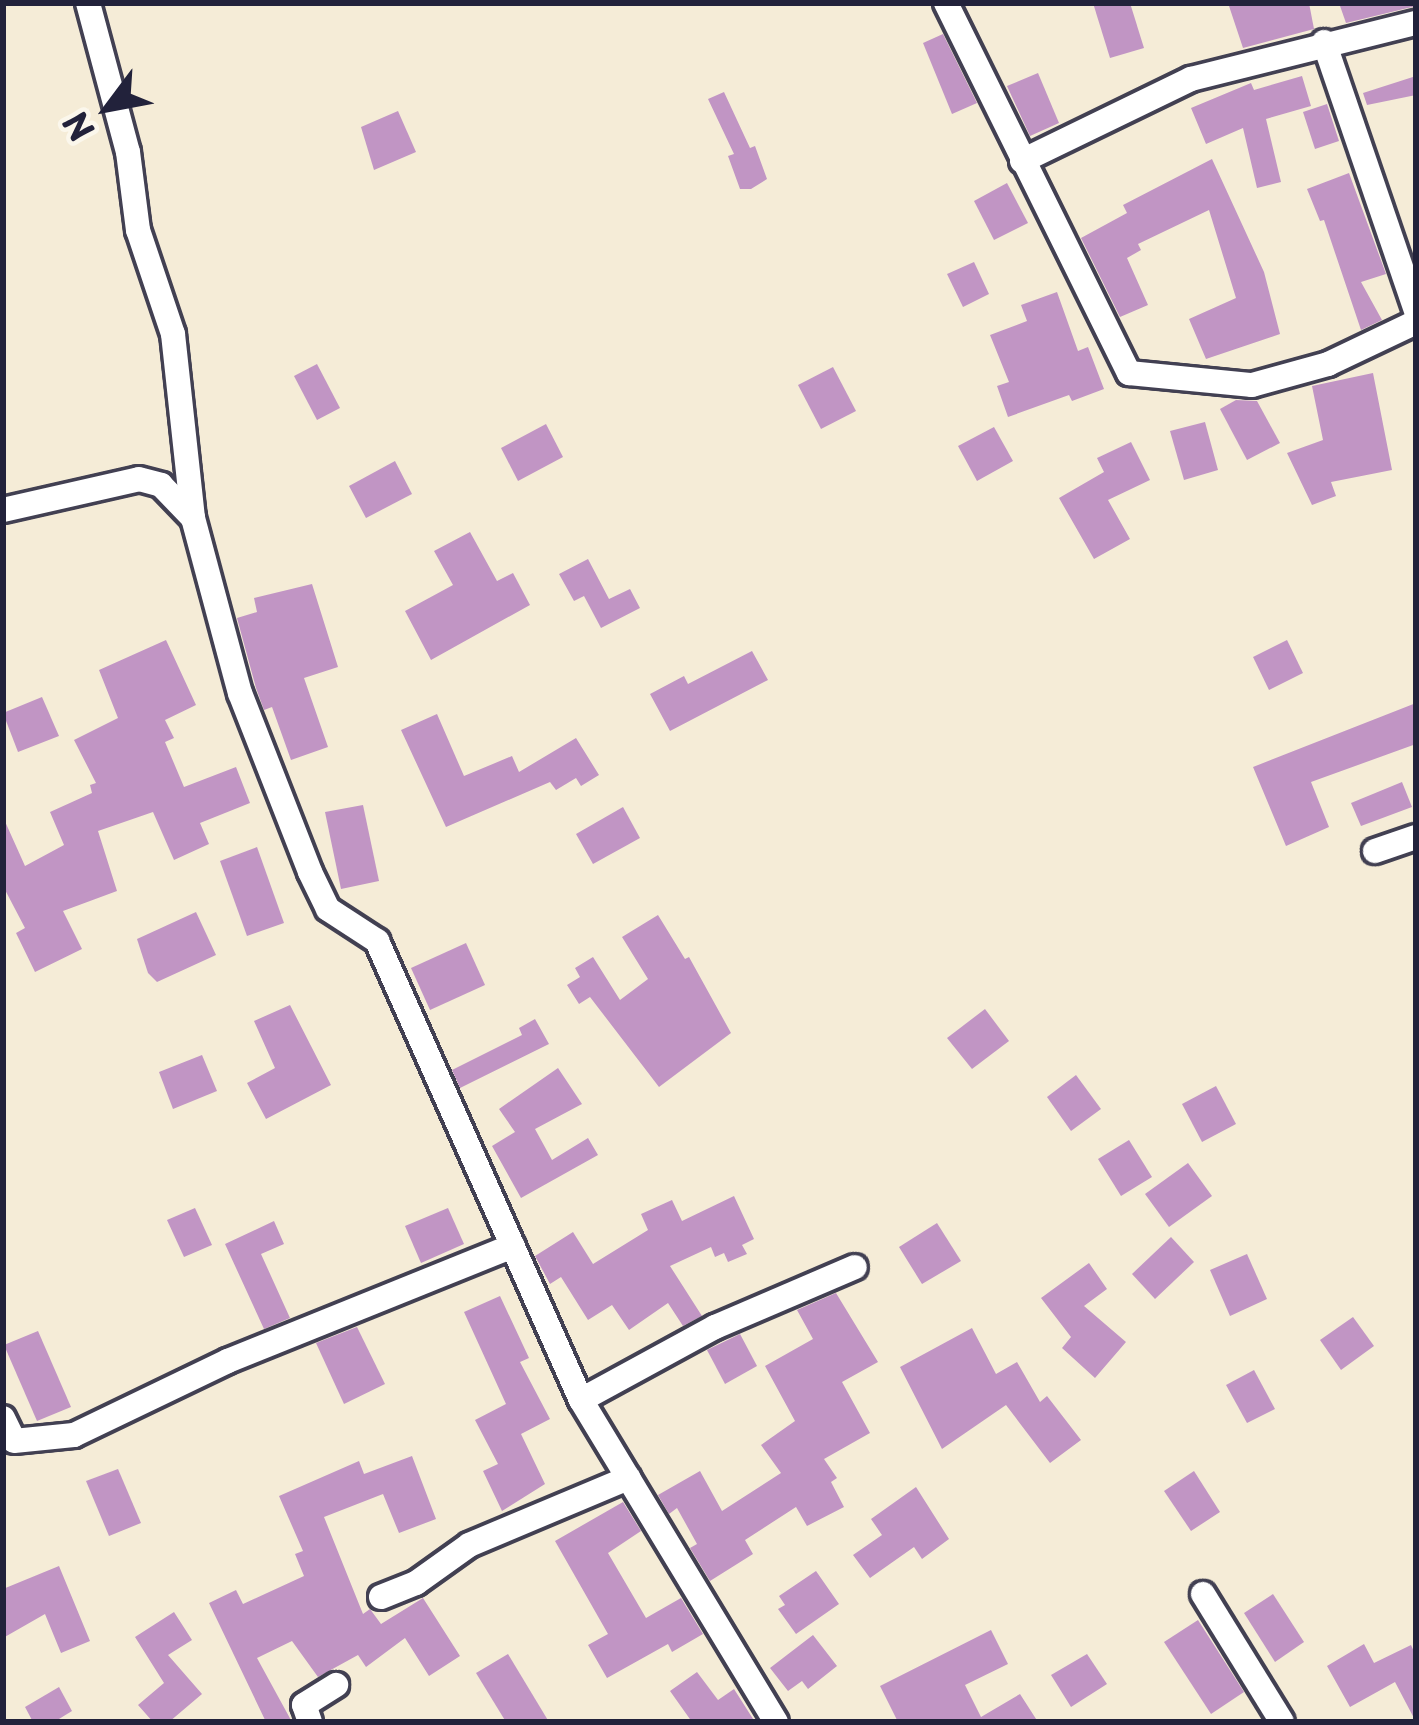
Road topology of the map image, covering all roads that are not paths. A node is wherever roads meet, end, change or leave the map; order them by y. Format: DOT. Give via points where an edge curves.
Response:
graph roads {
  1 [pos="88,3"];
  2 [pos="946,3"];
  3 [pos="1416,23"];
  4 [pos="1324,42"];
  5 [pos="1022,160"];
  6 [pos="1416,311"];
  7 [pos="1416,322"];
  8 [pos="3,510"];
  9 [pos="193,518"];
  10 [pos="1416,837"];
  11 [pos="1375,851"];
  12 [pos="513,1246"];
  13 [pos="855,1267"];
  14 [pos="581,1400"];
  15 [pos="3,1418"];
  16 [pos="628,1478"];
  17 [pos="1203,1594"];
  18 [pos="381,1598"];
  19 [pos="336,1685"];
  20 [pos="310,1722"];
  21 [pos="776,1722"];
  22 [pos="1282,1722"];
  1 -- 9 [label="street" via="133,171 138,230 173,334"];
  2 -- 5 [label="street"];
  3 -- 4 [label="street"];
  4 -- 5 [label="street" via="1191,79"];
  4 -- 6 [label="street"];
  5 -- 7 [label="street" via="1129,373 1252,385 1328,364"];
  8 -- 9 [label="street" via="139,478 161,485"];
  9 -- 12 [label="street" via="240,693 310,872 328,909 376,941"];
  10 -- 11 [label="street"];
  12 -- 14 [label="street"];
  12 -- 15 [label="street" via="229,1360 74,1435 14,1442"];
  13 -- 14 [label="street" via="715,1327"];
  14 -- 16 [label="street"];
  16 -- 18 [label="street" via="469,1545"];
  16 -- 21 [label="street"];
  17 -- 22 [label="street"];
  19 -- 20 [label="street" via="304,1705"];
}
